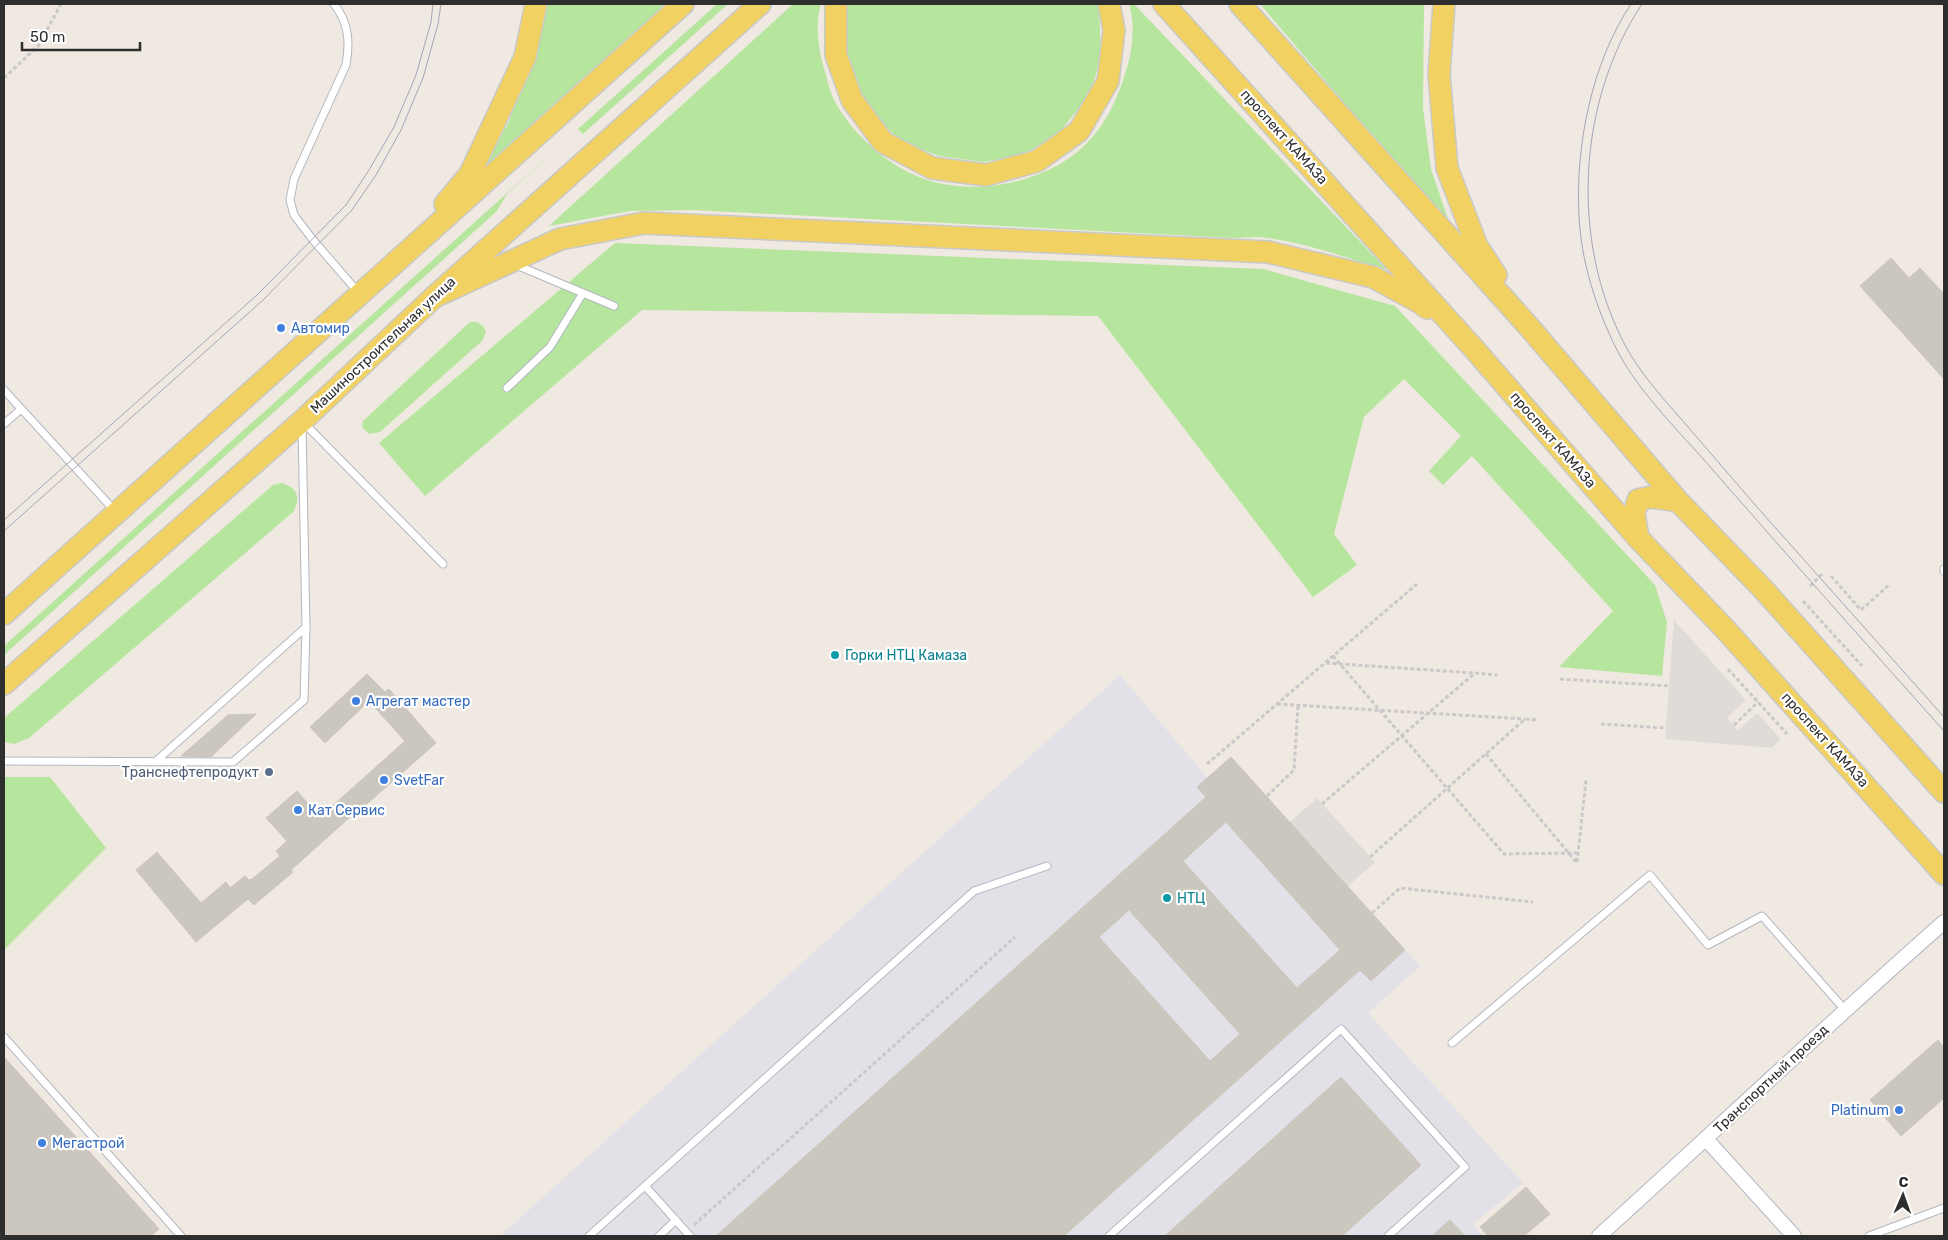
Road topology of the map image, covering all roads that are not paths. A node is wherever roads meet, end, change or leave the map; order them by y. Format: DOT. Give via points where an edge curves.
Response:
graph roads {
  1 [pos="334,4"];
  2 [pos="536,4"];
  3 [pos="683,4"];
  4 [pos="760,4"];
  5 [pos="836,4"];
  6 [pos="1108,4"];
  7 [pos="1164,4"];
  8 [pos="1240,4"];
  9 [pos="1444,4"];
  10 [pos="396,262"];
  11 [pos="509,262"];
  12 [pos="583,293"];
  13 [pos="360,294"];
  14 [pos="434,297"];
  15 [pos="614,306"];
  16 [pos="1530,328"];
  17 [pos="1475,350"];
  18 [pos="507,388"];
  19 [pos="4,390"];
  20 [pos="21,409"];
  21 [pos="302,421"];
  22 [pos="4,424"];
  23 [pos="1678,501"];
  24 [pos="117,513"];
  25 [pos="1638,538"];
  26 [pos="443,564"];
  27 [pos="4,614"];
  28 [pos="306,626"];
  29 [pos="4,684"];
  30 [pos="4,762"];
  31 [pos="155,762"];
  32 [pos="1944,792"];
  33 [pos="1047,866"];
  34 [pos="1944,874"];
  35 [pos="1944,922"];
  36 [pos="1845,1010"];
  37 [pos="4,1037"];
  38 [pos="1452,1043"];
  39 [pos="1706,1139"];
  40 [pos="645,1186"];
  41 [pos="1944,1208"];
  42 [pos="676,1220"];
  43 [pos="1116,1230"];
  44 [pos="688,1234"];
  45 [pos="181,1236"];
  46 [pos="588,1236"];
  47 [pos="659,1236"];
  48 [pos="1109,1236"];
  49 [pos="1121,1236"];
  50 [pos="1388,1236"];
  51 [pos="1600,1236"];
  52 [pos="1794,1236"];
  53 [pos="1868,1236"];
  1 -- 13 [label="lane" via="347,25 349,48 346,65 294,179 290,200 294,214 308,234"];
  2 -- 10 [label="main road" via="525,57 470,174"];
  3 -- 10 [label="main road"];
  4 -- 14 [label="main road, Машиностроительная улица"];
  5 -- 6 [label="main road" via="836,55 852,100 883,142 932,168 986,175 1037,162 1079,131 1108,82 1114,30"];
  7 -- 17 [label="main road, проспект КАМАЗа"];
  8 -- 16 [label="main road"];
  9 -- 16 [label="main road" via="1439,74 1447,168 1478,246"];
  10 -- 13 [label="main road"];
  11 -- 12 [label="lane"];
  11 -- 14 [label="main road"];
  11 -- 17 [label="main road" via="560,238 644,222 1268,252 1373,277 1419,302"];
  12 -- 15 [label="lane"];
  12 -- 18 [label="lane" via="550,347"];
  13 -- 24 [label="main road"];
  14 -- 21 [label="main road, Машиностроительная улица"];
  16 -- 23 [label="main road"];
  17 -- 25 [label="main road, проспект КАМАЗа"];
  19 -- 20 [label="lane"];
  20 -- 22 [label="lane"];
  20 -- 24 [label="lane"];
  21 -- 26 [label="lane"];
  21 -- 28 [label="lane"];
  21 -- 29 [label="main road, Машиностроительная улица"];
  23 -- 25 [label="main road" via="1651,497 1638,500 1634,513"];
  23 -- 32 [label="main road" via="1763,590"];
  24 -- 27 [label="main road"];
  25 -- 34 [label="main road, проспект КАМАЗа" via="1726,630"];
  28 -- 31 [label="lane"];
  28 -- 31 [label="lane" via="304,700 233,762"];
  30 -- 31 [label="lane"];
  33 -- 40 [label="lane" via="974,890"];
  35 -- 36 [label="street, Транспортный проезд"];
  36 -- 38 [label="lane" via="1762,916 1708,945 1650,875"];
  36 -- 39 [label="street, Транспортный проезд"];
  37 -- 45 [label="lane"];
  39 -- 51 [label="street, Транспортный проезд"];
  39 -- 52 [label="street"];
  40 -- 42 [label="lane"];
  40 -- 46 [label="lane"];
  41 -- 53 [label="lane"];
  42 -- 44 [label="lane"];
  42 -- 47 [label="lane"];
  43 -- 48 [label="lane"];
  43 -- 49 [label="lane"];
  43 -- 50 [label="lane" via="1340,1029 1465,1167"];
}
